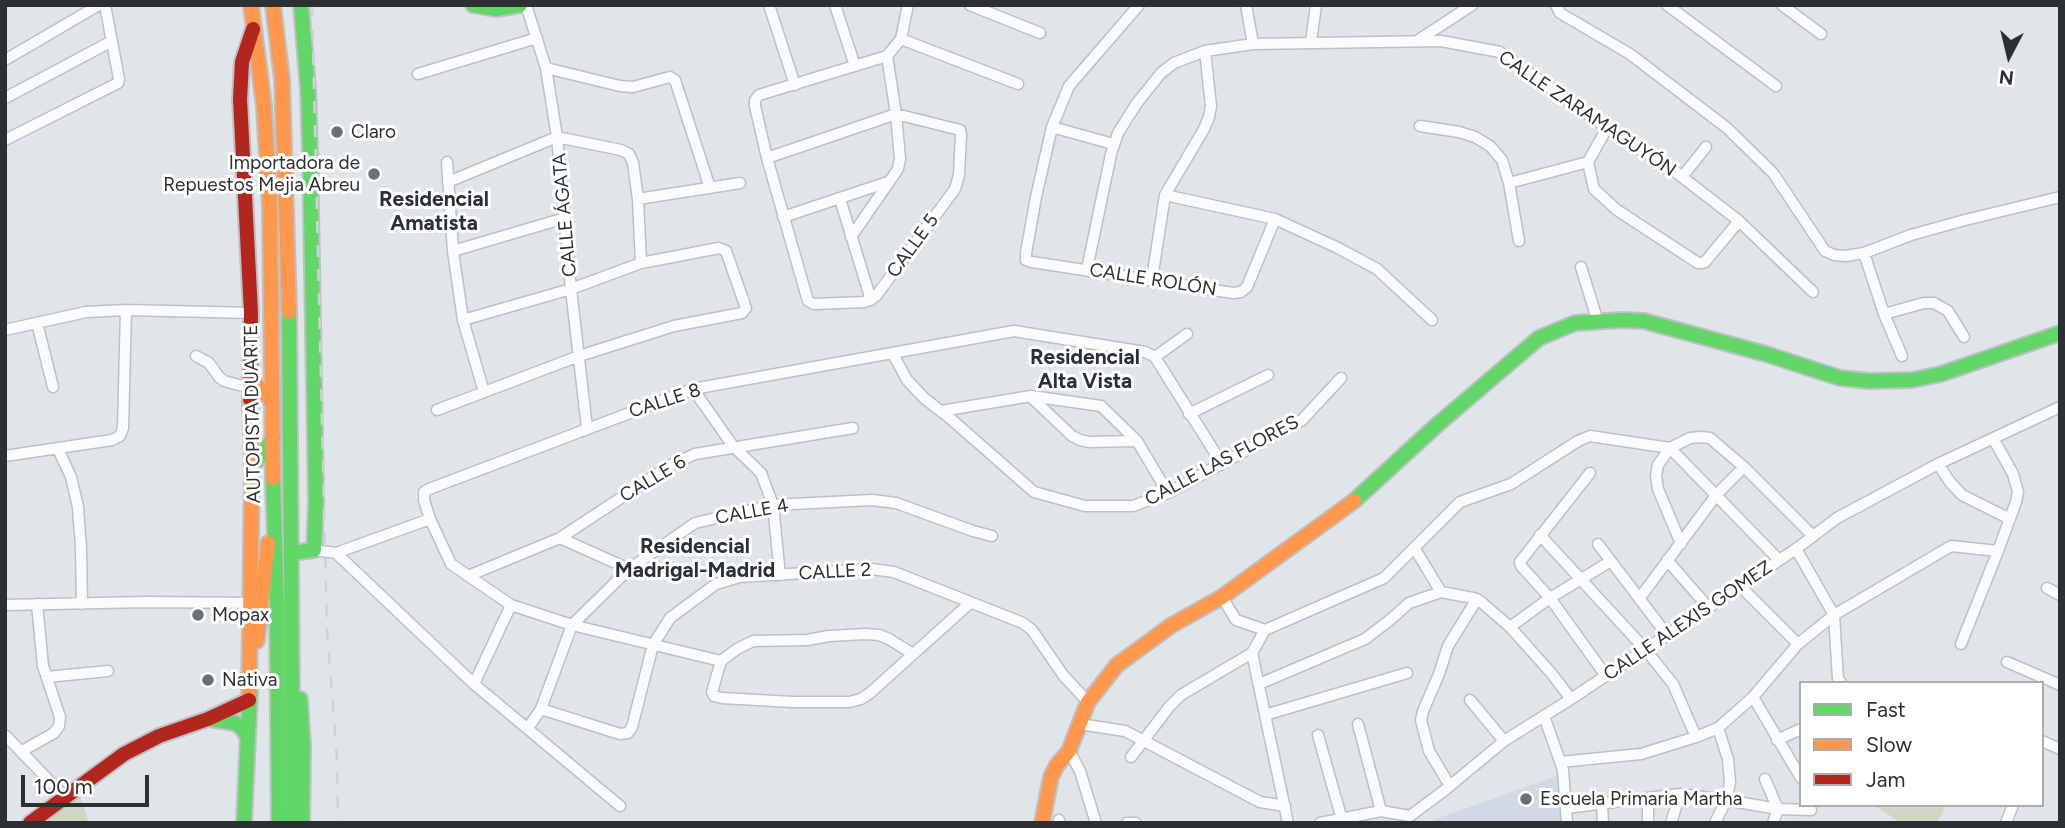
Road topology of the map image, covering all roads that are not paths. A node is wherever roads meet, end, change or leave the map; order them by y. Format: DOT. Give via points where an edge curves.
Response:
graph roads {
  1 [pos="99,5"];
  2 [pos="105,5"];
  3 [pos="251,5"];
  4 [pos="273,5"];
  5 [pos="279,5"];
  6 [pos="301,5"];
  7 [pos="472,5"];
  8 [pos="520,5"];
  9 [pos="526,5"];
  10 [pos="769,5"];
  11 [pos="835,5"];
  12 [pos="908,5"];
  13 [pos="971,5"];
  14 [pos="1139,5"];
  15 [pos="1246,5"];
  16 [pos="1316,5"];
  17 [pos="1472,5"];
  18 [pos="1556,5"];
  19 [pos="1667,5"];
  20 [pos="1782,5"];
  21 [pos="253,27"];
  22 [pos="1040,33"];
  23 [pos="278,34"];
  24 [pos="1821,34"];
  25 [pos="537,38"];
  26 [pos="901,39"];
  27 [pos="112,41"];
  28 [pos="1311,41"];
  29 [pos="1417,41"];
  30 [pos="1253,44"];
  31 [pos="1205,51"];
  32 [pos="887,56"];
  33 [pos="5,61"];
  34 [pos="855,66"];
  35 [pos="547,68"];
  36 [pos="418,74"];
  37 [pos="1018,84"];
  38 [pos="795,85"];
  39 [pos="1776,86"];
  40 [pos="5,98"];
  41 [pos="896,114"];
  42 [pos="1420,126"];
  43 [pos="1052,127"];
  44 [pos="1607,128"];
  45 [pos="557,137"];
  46 [pos="5,140"];
  47 [pos="1113,144"];
  48 [pos="1706,147"];
  49 [pos="767,158"];
  50 [pos="447,162"];
  51 [pos="1588,162"];
  52 [pos="1682,177"];
  53 [pos="888,181"];
  54 [pos="448,182"];
  55 [pos="740,183"];
  56 [pos="1509,183"];
  57 [pos="710,188"];
  58 [pos="1165,195"];
  59 [pos="2060,197"];
  60 [pos="638,199"];
  61 [pos="840,199"];
  62 [pos="783,217"];
  63 [pos="565,218"];
  64 [pos="1275,219"];
  65 [pos="1738,221"];
  66 [pos="851,237"];
  67 [pos="1519,241"];
  68 [pos="453,251"];
  69 [pos="1864,253"];
  70 [pos="641,263"];
  71 [pos="1581,267"];
  72 [pos="1087,270"];
  73 [pos="1153,279"];
  74 [pos="571,289"];
  75 [pos="1813,292"];
  76 [pos="871,300"];
  77 [pos="126,310"];
  78 [pos="251,313"];
  79 [pos="1884,314"];
  80 [pos="463,320"];
  81 [pos="1433,320"];
  82 [pos="1598,322"];
  83 [pos="37,323"];
  84 [pos="5,330"];
  85 [pos="2060,333"];
  86 [pos="1187,334"];
  87 [pos="1964,337"];
  88 [pos="893,354"];
  89 [pos="195,356"];
  90 [pos="579,356"];
  91 [pos="1902,356"];
  92 [pos="1155,357"];
  93 [pos="1268,375"];
  94 [pos="1341,378"];
  95 [pos="250,383"];
  96 [pos="53,387"];
  97 [pos="693,390"];
  98 [pos="484,392"];
  99 [pos="1031,396"];
  100 [pos="273,402"];
  101 [pos="2060,407"];
  102 [pos="436,410"];
  103 [pos="941,411"];
  104 [pos="1189,414"];
  105 [pos="587,428"];
  106 [pos="853,428"];
  107 [pos="1993,438"];
  108 [pos="273,439"];
  109 [pos="1137,441"];
  110 [pos="733,446"];
  111 [pos="1670,448"];
  112 [pos="58,449"];
  113 [pos="5,456"];
  114 [pos="1222,464"];
  115 [pos="1938,464"];
  116 [pos="252,467"];
  117 [pos="1744,467"];
  118 [pos="1590,473"];
  119 [pos="1168,493"];
  120 [pos="1717,494"];
  121 [pos="273,499"];
  122 [pos="773,505"];
  123 [pos="430,519"];
  124 [pos="2010,519"];
  125 [pos="992,536"];
  126 [pos="1540,536"];
  127 [pos="1813,536"];
  128 [pos="560,538"];
  129 [pos="1598,544"];
  130 [pos="1681,544"];
  131 [pos="1415,549"];
  132 [pos="314,550"];
  133 [pos="1796,550"];
  134 [pos="1998,551"];
  135 [pos="291,553"];
  136 [pos="337,553"];
  137 [pos="1667,560"];
  138 [pos="1779,560"];
  139 [pos="1611,561"];
  140 [pos="629,569"];
  141 [pos="780,575"];
  142 [pos="468,576"];
  143 [pos="1581,578"];
  144 [pos="291,583"];
  145 [pos="1740,586"];
  146 [pos="2047,588"];
  147 [pos="1441,592"];
  148 [pos="2060,596"];
  149 [pos="1222,597"];
  150 [pos="1550,598"];
  151 [pos="1477,599"];
  152 [pos="1639,599"];
  153 [pos="251,603"];
  154 [pos="970,603"];
  155 [pos="37,604"];
  156 [pos="82,604"];
  157 [pos="5,605"];
  158 [pos="511,605"];
  159 [pos="1708,607"];
  160 [pos="277,609"];
  161 [pos="1834,615"];
  162 [pos="572,625"];
  163 [pos="1510,627"];
  164 [pos="1265,630"];
  165 [pos="1667,635"];
  166 [pos="1798,644"];
  167 [pos="1961,644"];
  168 [pos="653,645"];
  169 [pos="1645,649"];
  170 [pos="913,653"];
  171 [pos="1252,653"];
  172 [pos="721,661"];
  173 [pos="2007,662"];
  174 [pos="108,671"];
  175 [pos="1407,673"];
  176 [pos="1606,676"];
  177 [pos="47,677"];
  178 [pos="1840,681"];
  179 [pos="474,684"];
  180 [pos="1259,684"];
  181 [pos="2060,685"];
  182 [pos="1753,696"];
  183 [pos="1571,699"];
  184 [pos="1469,700"];
  185 [pos="249,701"];
  186 [pos="1088,702"];
  187 [pos="541,709"];
  188 [pos="1265,715"];
  189 [pos="249,716"];
  190 [pos="1544,716"];
  191 [pos="208,719"];
  192 [pos="1080,724"];
  193 [pos="1358,724"];
  194 [pos="1718,728"];
  195 [pos="528,729"];
  196 [pos="1799,730"];
  197 [pos="5,735"];
  198 [pos="1318,735"];
  199 [pos="248,737"];
  200 [pos="1696,737"];
  201 [pos="1777,740"];
  202 [pos="1504,741"];
  203 [pos="1143,742"];
  204 [pos="2044,742"];
  205 [pos="2060,749"];
  206 [pos="22,751"];
  207 [pos="1069,751"];
  208 [pos="1130,757"];
  209 [pos="1560,762"];
  210 [pos="1799,775"];
  211 [pos="1765,779"];
  212 [pos="1450,786"];
  213 [pos="285,787"];
  214 [pos="1680,794"];
  215 [pos="65,797"];
  216 [pos="1648,798"];
  217 [pos="1726,800"];
  218 [pos="1602,803"];
  219 [pos="620,806"];
  220 [pos="1284,806"];
  221 [pos="1566,808"];
  222 [pos="1811,808"];
  223 [pos="1778,809"];
  224 [pos="1381,811"];
  225 [pos="1410,819"];
  226 [pos="1342,820"];
  227 [pos="30,823"];
  228 [pos="244,823"];
  229 [pos="250,823"];
  230 [pos="270,823"];
  231 [pos="279,823"];
  232 [pos="293,823"];
  233 [pos="302,823"];
  234 [pos="1042,823"];
  235 [pos="1096,823"];
  236 [pos="1127,823"];
  237 [pos="1136,823"];
  238 [pos="1288,823"];
  239 [pos="1320,823"];
  240 [pos="1567,823"];
  241 [pos="1603,823"];
  242 [pos="1648,823"];
  243 [pos="1671,823"];
  244 [pos="1714,823"];
  245 [pos="1773,823"];
  246 [pos="1814,823"];
  1 -- 33 [label="street"];
  2 -- 27 [label="street"];
  3 -- 21 [label="main road, AUTOPISTA DUARTE"];
  4 -- 23 [label="main road, AUTOPISTA DUARTE"];
  5 -- 23 [label="main road"];
  6 -- 132 [label="main road" via="309,89"];
  7 -- 8 [label="main road" via="496,9"];
  9 -- 25 [label="street, CALLE ÁGATA"];
  10 -- 38 [label="street"];
  11 -- 34 [label="street"];
  12 -- 26 [label="street"];
  13 -- 22 [label="street"];
  14 -- 43 [label="street" via="1069,86"];
  15 -- 30 [label="street"];
  16 -- 28 [label="street"];
  17 -- 29 [label="street"];
  18 -- 69 [label="street" via="1560,13 1630,54 1727,128 1773,173 1825,250 1846,256"];
  19 -- 39 [label="street"];
  20 -- 24 [label="street"];
  21 -- 78 [label="main road" via="242,62 240,99"];
  21 -- 100 [label="main road, AUTOPISTA DUARTE" via="264,106 270,207"];
  23 -- 135 [label="main road, AUTOPISTA DUARTE" via="289,271"];
  25 -- 35 [label="street, CALLE ÁGATA"];
  25 -- 36 [label="street"];
  26 -- 32 [label="street"];
  26 -- 37 [label="street"];
  27 -- 40 [label="street"];
  27 -- 46 [label="street" via="118,83"];
  28 -- 29 [label="street, CALLE ZARAMAGUYÓN"];
  28 -- 30 [label="street, CALLE ZARAMAGUYÓN"];
  29 -- 44 [label="street, CALLE ZARAMAGUYÓN" via="1500,52"];
  30 -- 31 [label="street, CALLE ZARAMAGUYÓN"];
  31 -- 47 [label="street, CALLE ZARAMAGUYÓN" via="1161,73"];
  31 -- 58 [label="street" via="1209,117"];
  32 -- 34 [label="street"];
  32 -- 41 [label="street"];
  34 -- 38 [label="street"];
  35 -- 45 [label="street, CALLE ÁGATA"];
  35 -- 57 [label="street" via="620,86 670,77 675,80"];
  38 -- 49 [label="street" via="755,100"];
  41 -- 49 [label="street"];
  41 -- 53 [label="street" via="900,159"];
  41 -- 76 [label="street, CALLE 5" via="960,130 959,175 955,188"];
  42 -- 56 [label="street" via="1459,131 1490,146 1502,160"];
  43 -- 47 [label="street"];
  43 -- 72 [label="street, CALLE ROLÓN" via="1026,260"];
  44 -- 51 [label="street"];
  44 -- 52 [label="street, CALLE ZARAMAGUYÓN"];
  45 -- 54 [label="street"];
  45 -- 60 [label="street" via="629,154"];
  45 -- 63 [label="street, CALLE ÁGATA"];
  47 -- 72 [label="street, CALLE ZARAMAGUYÓN"];
  48 -- 52 [label="street"];
  49 -- 62 [label="street"];
  50 -- 54 [label="street"];
  51 -- 56 [label="street"];
  51 -- 65 [label="street" via="1594,189 1617,210 1698,263 1705,262"];
  52 -- 65 [label="street, CALLE ZARAMAGUYÓN"];
  53 -- 61 [label="street"];
  53 -- 66 [label="street"];
  54 -- 68 [label="street"];
  55 -- 57 [label="street"];
  56 -- 67 [label="street"];
  57 -- 60 [label="street"];
  58 -- 64 [label="street"];
  58 -- 73 [label="street"];
  59 -- 69 [label="street" via="1910,235"];
  60 -- 70 [label="street"];
  61 -- 62 [label="street"];
  61 -- 66 [label="street"];
  62 -- 76 [label="street" via="810,303"];
  63 -- 68 [label="street"];
  63 -- 74 [label="street, CALLE ÁGATA"];
  64 -- 73 [label="street, CALLE ROLÓN" via="1241,292"];
  64 -- 81 [label="street" via="1366,261"];
  65 -- 75 [label="street, CALLE ZARAMAGUYÓN"];
  66 -- 76 [label="street"];
  68 -- 80 [label="street"];
  69 -- 79 [label="street"];
  70 -- 74 [label="street"];
  70 -- 90 [label="street" via="723,249 746,308 742,313 674,326"];
  71 -- 82 [label="street"];
  72 -- 73 [label="street, CALLE ROLÓN"];
  74 -- 80 [label="street"];
  74 -- 90 [label="street, CALLE ÁGATA"];
  77 -- 78 [label="street"];
  77 -- 83 [label="street" via="86,312"];
  77 -- 112 [label="street" via="120,436"];
  78 -- 95 [label="main road"];
  79 -- 87 [label="street" via="1934,303 1948,311"];
  79 -- 91 [label="street"];
  80 -- 98 [label="street"];
  82 -- 85 [label="main road" via="1644,321 1840,378 1869,381 1941,374"];
  82 -- 149 [label="main road" via="1575,323 1539,338 1345,509"];
  83 -- 84 [label="street"];
  83 -- 96 [label="street"];
  86 -- 92 [label="street"];
  88 -- 92 [label="street, CALLE 8" via="1014,331"];
  88 -- 97 [label="street, CALLE 8"];
  88 -- 103 [label="street, CALLE LAS FLORES" via="907,380"];
  89 -- 95 [label="street" via="209,363 224,381"];
  90 -- 98 [label="street"];
  90 -- 105 [label="street, CALLE ÁGATA"];
  92 -- 104 [label="street"];
  93 -- 104 [label="street"];
  94 -- 114 [label="street, CALLE LAS FLORES" via="1302,420"];
  95 -- 100 [label="main road"];
  95 -- 116 [label="main road"];
  97 -- 105 [label="street, CALLE 8"];
  97 -- 110 [label="street"];
  98 -- 102 [label="street"];
  99 -- 103 [label="street"];
  99 -- 109 [label="street" via="1101,406"];
  99 -- 109 [label="street" via="1080,440"];
  100 -- 108 [label="main road, AUTOPISTA DUARTE"];
  101 -- 107 [label="street, CALLE ALEXIS GOMEZ"];
  103 -- 119 [label="street, CALLE LAS FLORES" via="1034,492 1085,506 1133,506"];
  104 -- 114 [label="street"];
  105 -- 123 [label="street, CALLE 8" via="429,489 424,500"];
  106 -- 110 [label="street, CALLE 6"];
  107 -- 115 [label="street, CALLE ALEXIS GOMEZ"];
  107 -- 124 [label="street" via="2014,474 2018,492"];
  108 -- 116 [label="main road"];
  108 -- 121 [label="main road, AUTOPISTA DUARTE"];
  109 -- 119 [label="street"];
  110 -- 122 [label="street" via="761,473"];
  110 -- 128 [label="street, CALLE 6" via="671,465"];
  111 -- 117 [label="street" via="1690,438 1710,438"];
  111 -- 120 [label="street"];
  111 -- 130 [label="street" via="1656,476"];
  111 -- 131 [label="street" via="1590,436 1511,484 1460,502"];
  112 -- 113 [label="street"];
  112 -- 156 [label="street" via="78,508"];
  114 -- 119 [label="street, CALLE LAS FLORES"];
  115 -- 124 [label="street" via="1962,495"];
  115 -- 127 [label="street, CALLE ALEXIS GOMEZ" via="1837,518"];
  116 -- 153 [label="main road"];
  117 -- 120 [label="street"];
  117 -- 127 [label="street"];
  118 -- 126 [label="street"];
  120 -- 130 [label="street"];
  120 -- 138 [label="street"];
  121 -- 160 [label="main road, AUTOPISTA DUARTE"];
  121 -- 185 [label="main road"];
  122 -- 125 [label="street, CALLE 4" via="884,501"];
  122 -- 140 [label="street, CALLE 4" via="695,523"];
  122 -- 141 [label="street"];
  123 -- 136 [label="street"];
  123 -- 142 [label="street, CALLE 8" via="451,564"];
  124 -- 134 [label="street"];
  126 -- 143 [label="street"];
  126 -- 150 [label="street" via="1520,562"];
  127 -- 133 [label="street, CALLE ALEXIS GOMEZ"];
  128 -- 140 [label="street"];
  128 -- 142 [label="street, CALLE 6"];
  129 -- 139 [label="street"];
  130 -- 137 [label="street"];
  131 -- 147 [label="street"];
  131 -- 164 [label="street" via="1379,581"];
  132 -- 135 [label="main road"];
  132 -- 136 [label="street"];
  133 -- 138 [label="street, CALLE ALEXIS GOMEZ"];
  133 -- 161 [label="street"];
  134 -- 161 [label="street" via="1951,546"];
  134 -- 167 [label="street"];
  135 -- 144 [label="main road, AUTOPISTA DUARTE"];
  136 -- 179 [label="street"];
  137 -- 152 [label="street"];
  137 -- 159 [label="street"];
  138 -- 145 [label="street, CALLE ALEXIS GOMEZ"];
  139 -- 143 [label="street"];
  139 -- 152 [label="street"];
  140 -- 162 [label="street, CALLE 4"];
  141 -- 154 [label="street, CALLE 2" via="882,569"];
  141 -- 168 [label="street, CALLE 2" via="740,577 716,584 670,618"];
  142 -- 158 [label="street, CALLE 8"];
  143 -- 150 [label="street"];
  143 -- 169 [label="street"];
  144 -- 213 [label="main road"];
  144 -- 233 [label="main road" via="303,747"];
  145 -- 159 [label="street, CALLE ALEXIS GOMEZ"];
  145 -- 166 [label="street"];
  146 -- 148 [label="street"];
  147 -- 151 [label="street"];
  147 -- 180 [label="street" via="1409,603 1365,639"];
  149 -- 164 [label="street" via="1236,620"];
  149 -- 186 [label="main road" via="1127,657"];
  150 -- 163 [label="street"];
  150 -- 176 [label="street"];
  151 -- 163 [label="street"];
  151 -- 212 [label="street" via="1448,646 1421,720 1429,751"];
  152 -- 165 [label="street"];
  153 -- 156 [label="street"];
  153 -- 185 [label="main road"];
  154 -- 170 [label="street"];
  154 -- 186 [label="street, CALLE 2" via="1032,630 1063,676"];
  155 -- 156 [label="street"];
  155 -- 157 [label="street"];
  155 -- 177 [label="street"];
  158 -- 162 [label="street, CALLE 8"];
  158 -- 179 [label="street"];
  159 -- 165 [label="street, CALLE ALEXIS GOMEZ"];
  160 -- 213 [label="main road, AUTOPISTA DUARTE"];
  160 -- 230 [label="main road"];
  161 -- 166 [label="street"];
  161 -- 178 [label="street"];
  162 -- 168 [label="street, CALLE 8"];
  162 -- 187 [label="street, CALLE 4"];
  163 -- 183 [label="street"];
  164 -- 171 [label="street"];
  165 -- 169 [label="street, CALLE ALEXIS GOMEZ"];
  166 -- 182 [label="street"];
  168 -- 172 [label="street, CALLE 8"];
  168 -- 187 [label="street, CALLE 2" via="628,733"];
  169 -- 176 [label="street, CALLE ALEXIS GOMEZ"];
  169 -- 200 [label="street" via="1673,684"];
  170 -- 172 [label="street" via="879,635 865,634 753,641"];
  170 -- 172 [label="street" via="861,699 849,702 714,696"];
  171 -- 180 [label="street"];
  171 -- 203 [label="street" via="1181,695"];
  173 -- 181 [label="street"];
  174 -- 177 [label="street"];
  175 -- 188 [label="street"];
  176 -- 183 [label="street, CALLE ALEXIS GOMEZ"];
  177 -- 206 [label="street" via="59,726"];
  179 -- 195 [label="street"];
  180 -- 188 [label="street"];
  182 -- 194 [label="street"];
  182 -- 201 [label="street"];
  183 -- 190 [label="street, CALLE ALEXIS GOMEZ"];
  184 -- 202 [label="street"];
  185 -- 189 [label="main road"];
  185 -- 191 [label="main road"];
  186 -- 192 [label="main road"];
  187 -- 195 [label="street, CALLE 4"];
  188 -- 220 [label="street"];
  189 -- 191 [label="main road"];
  189 -- 199 [label="main road"];
  189 -- 229 [label="main road"];
  190 -- 202 [label="street, CALLE ALEXIS GOMEZ"];
  190 -- 209 [label="street"];
  191 -- 199 [label="main road" via="235,723"];
  191 -- 215 [label="main road" via="143,743"];
  192 -- 203 [label="street" via="1125,732"];
  192 -- 207 [label="main road"];
  193 -- 224 [label="street"];
  194 -- 200 [label="street"];
  194 -- 217 [label="street" via="1728,759"];
  195 -- 219 [label="street"];
  196 -- 201 [label="street"];
  197 -- 206 [label="street"];
  198 -- 226 [label="street"];
  199 -- 228 [label="main road"];
  200 -- 209 [label="street" via="1641,754"];
  201 -- 210 [label="street"];
  202 -- 212 [label="street, CALLE ALEXIS GOMEZ"];
  203 -- 208 [label="street"];
  203 -- 220 [label="street" via="1260,802"];
  204 -- 205 [label="street"];
  206 -- 215 [label="street"];
  207 -- 234 [label="main road" via="1051,776"];
  207 -- 235 [label="street"];
  209 -- 221 [label="street"];
  211 -- 223 [label="street"];
  212 -- 225 [label="street, CALLE ALEXIS GOMEZ"];
  213 -- 231 [label="main road, AUTOPISTA DUARTE"];
  213 -- 232 [label="main road, AUTOPISTA DUARTE"];
  214 -- 216 [label="street"];
  214 -- 217 [label="street"];
  214 -- 243 [label="street"];
  215 -- 227 [label="main road"];
  216 -- 218 [label="street"];
  216 -- 242 [label="street"];
  217 -- 223 [label="street"];
  217 -- 244 [label="street"];
  218 -- 221 [label="street"];
  218 -- 241 [label="street"];
  220 -- 238 [label="street"];
  221 -- 240 [label="street"];
  222 -- 223 [label="street"];
  222 -- 246 [label="street"];
  223 -- 245 [label="street"];
  224 -- 225 [label="street, CALLE ALEXIS GOMEZ"];
  224 -- 226 [label="street, CALLE ALEXIS GOMEZ"];
  226 -- 239 [label="street, CALLE ALEXIS GOMEZ"];
  236 -- 237 [label="street"];
}
